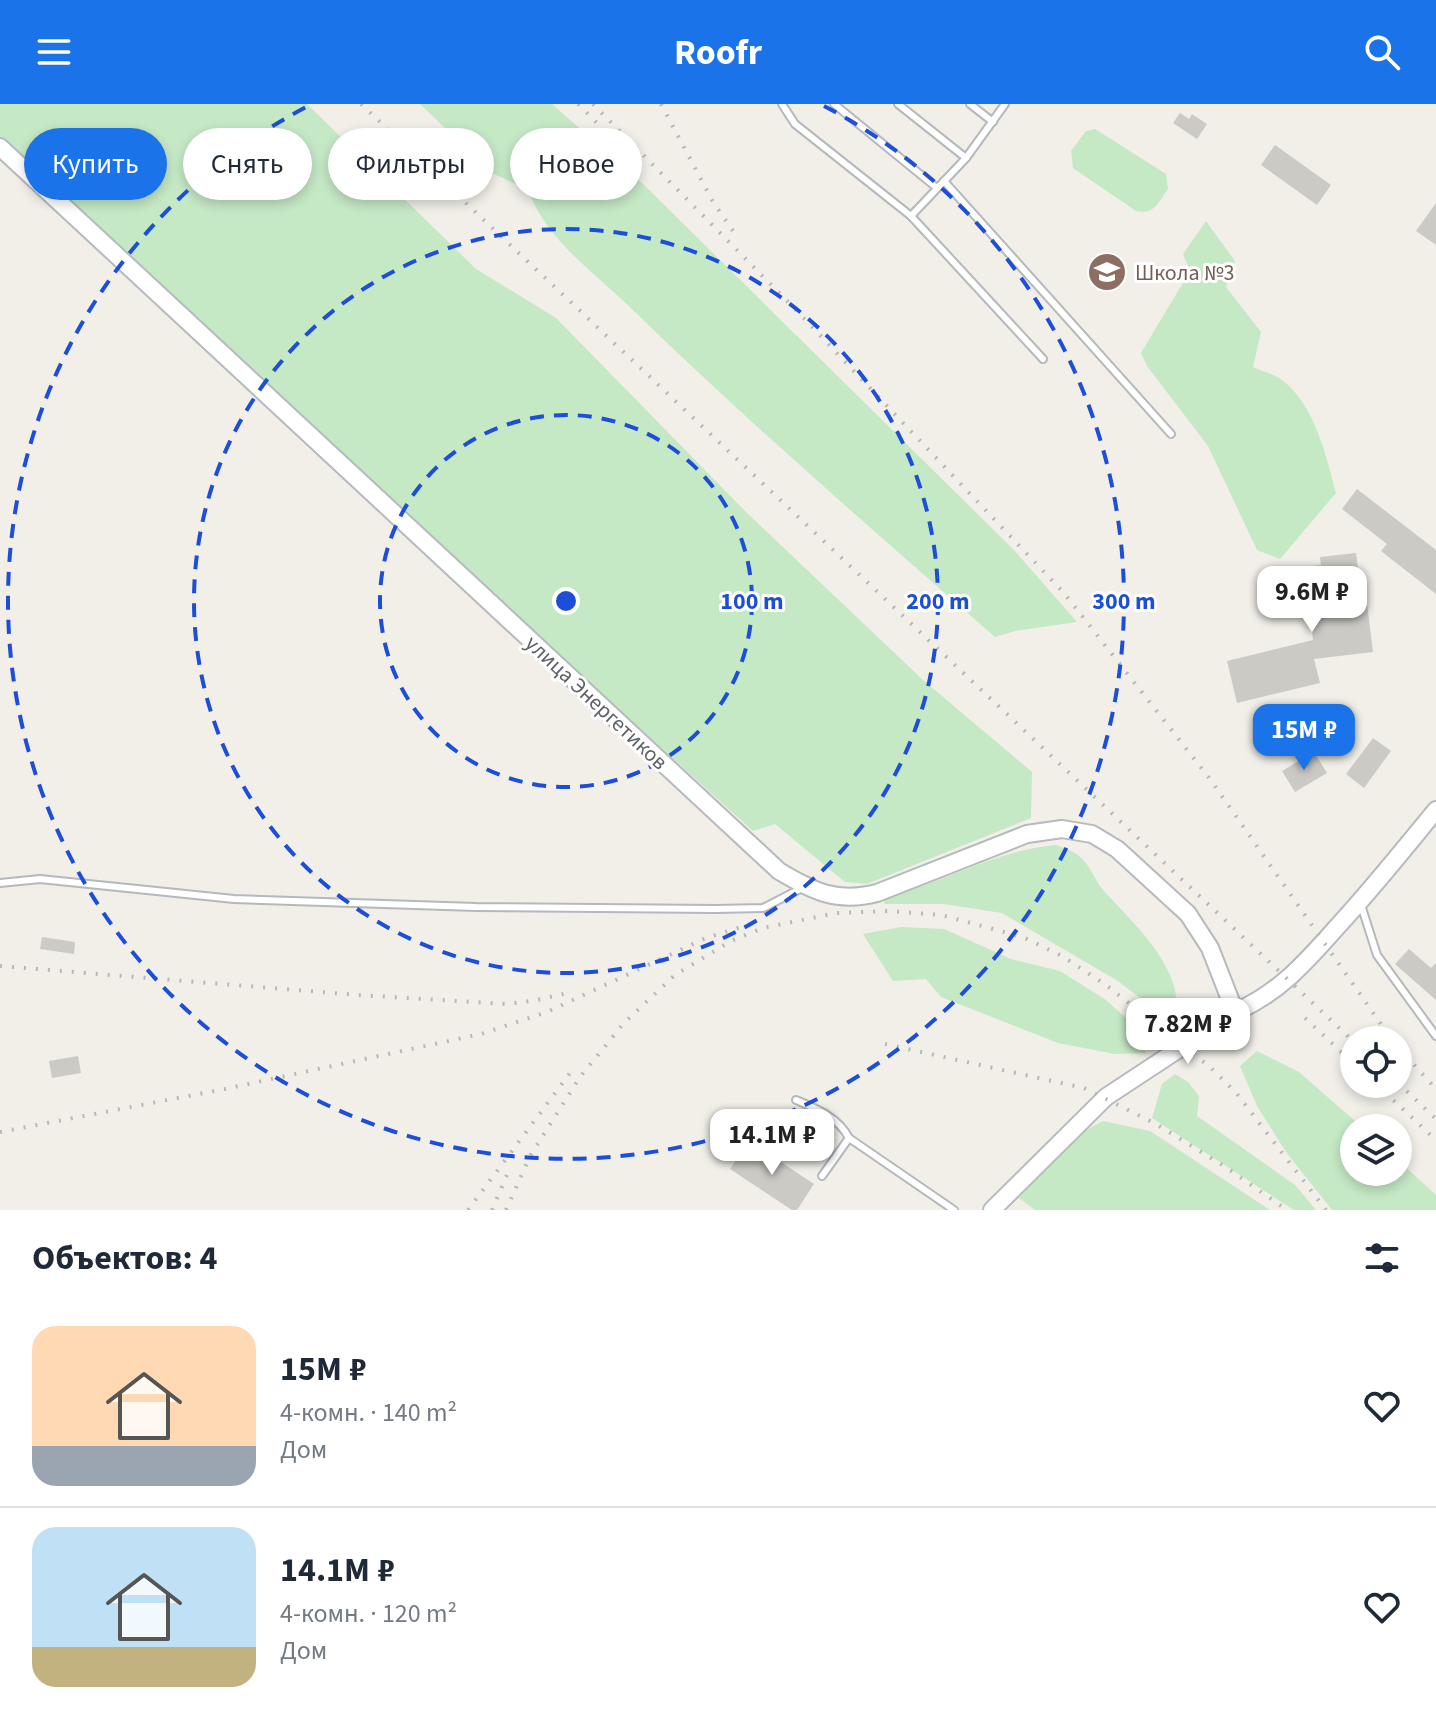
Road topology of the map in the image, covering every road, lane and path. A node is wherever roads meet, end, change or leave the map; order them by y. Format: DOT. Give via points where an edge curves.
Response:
graph roads {
  1 [pos="782,104"];
  2 [pos="834,104"];
  3 [pos="898,104"];
  4 [pos="970,104"];
  5 [pos="1005,104"];
  6 [pos="993,122"];
  7 [pos="0,147"];
  8 [pos="966,158"];
  9 [pos="944,181"];
  10 [pos="937,188"];
  11 [pos="911,216"];
  12 [pos="1043,359"];
  13 [pos="1171,434"];
  14 [pos="1436,810"];
  15 [pos="0,883"];
  16 [pos="805,887"];
  17 [pos="1360,902"];
  18 [pos="1235,1012"];
  19 [pos="1436,1036"];
  20 [pos="796,1100"];
  21 [pos="849,1138"];
  22 [pos="822,1176"];
  23 [pos="954,1210"];
  24 [pos="992,1210"];
  1 -- 11 [label="lane" via="795,124"];
  2 -- 10 [label="lane"];
  3 -- 8 [label="lane"];
  4 -- 6 [label="lane"];
  5 -- 6 [label="lane"];
  6 -- 8 [label="lane"];
  7 -- 16 [label="street, улица Энергетиков" via="758,852"];
  8 -- 9 [label="lane"];
  9 -- 10 [label="lane"];
  9 -- 13 [label="lane"];
  10 -- 11 [label="lane"];
  11 -- 12 [label="lane"];
  14 -- 17 [label="street"];
  15 -- 16 [label="lane" via="40,879 249,900 716,909 763,908"];
  16 -- 18 [label="street, улица Энергетиков" via="856,898 1027,834 1062,829 1092,834 1117,849 1188,914 1210,948"];
  17 -- 18 [label="street" via="1295,975"];
  17 -- 19 [label="lane" via="1377,955"];
  18 -- 24 [label="street" via="1106,1097"];
  20 -- 21 [label="lane" via="842,1125"];
  21 -- 22 [label="lane"];
  21 -- 23 [label="lane"];
}
